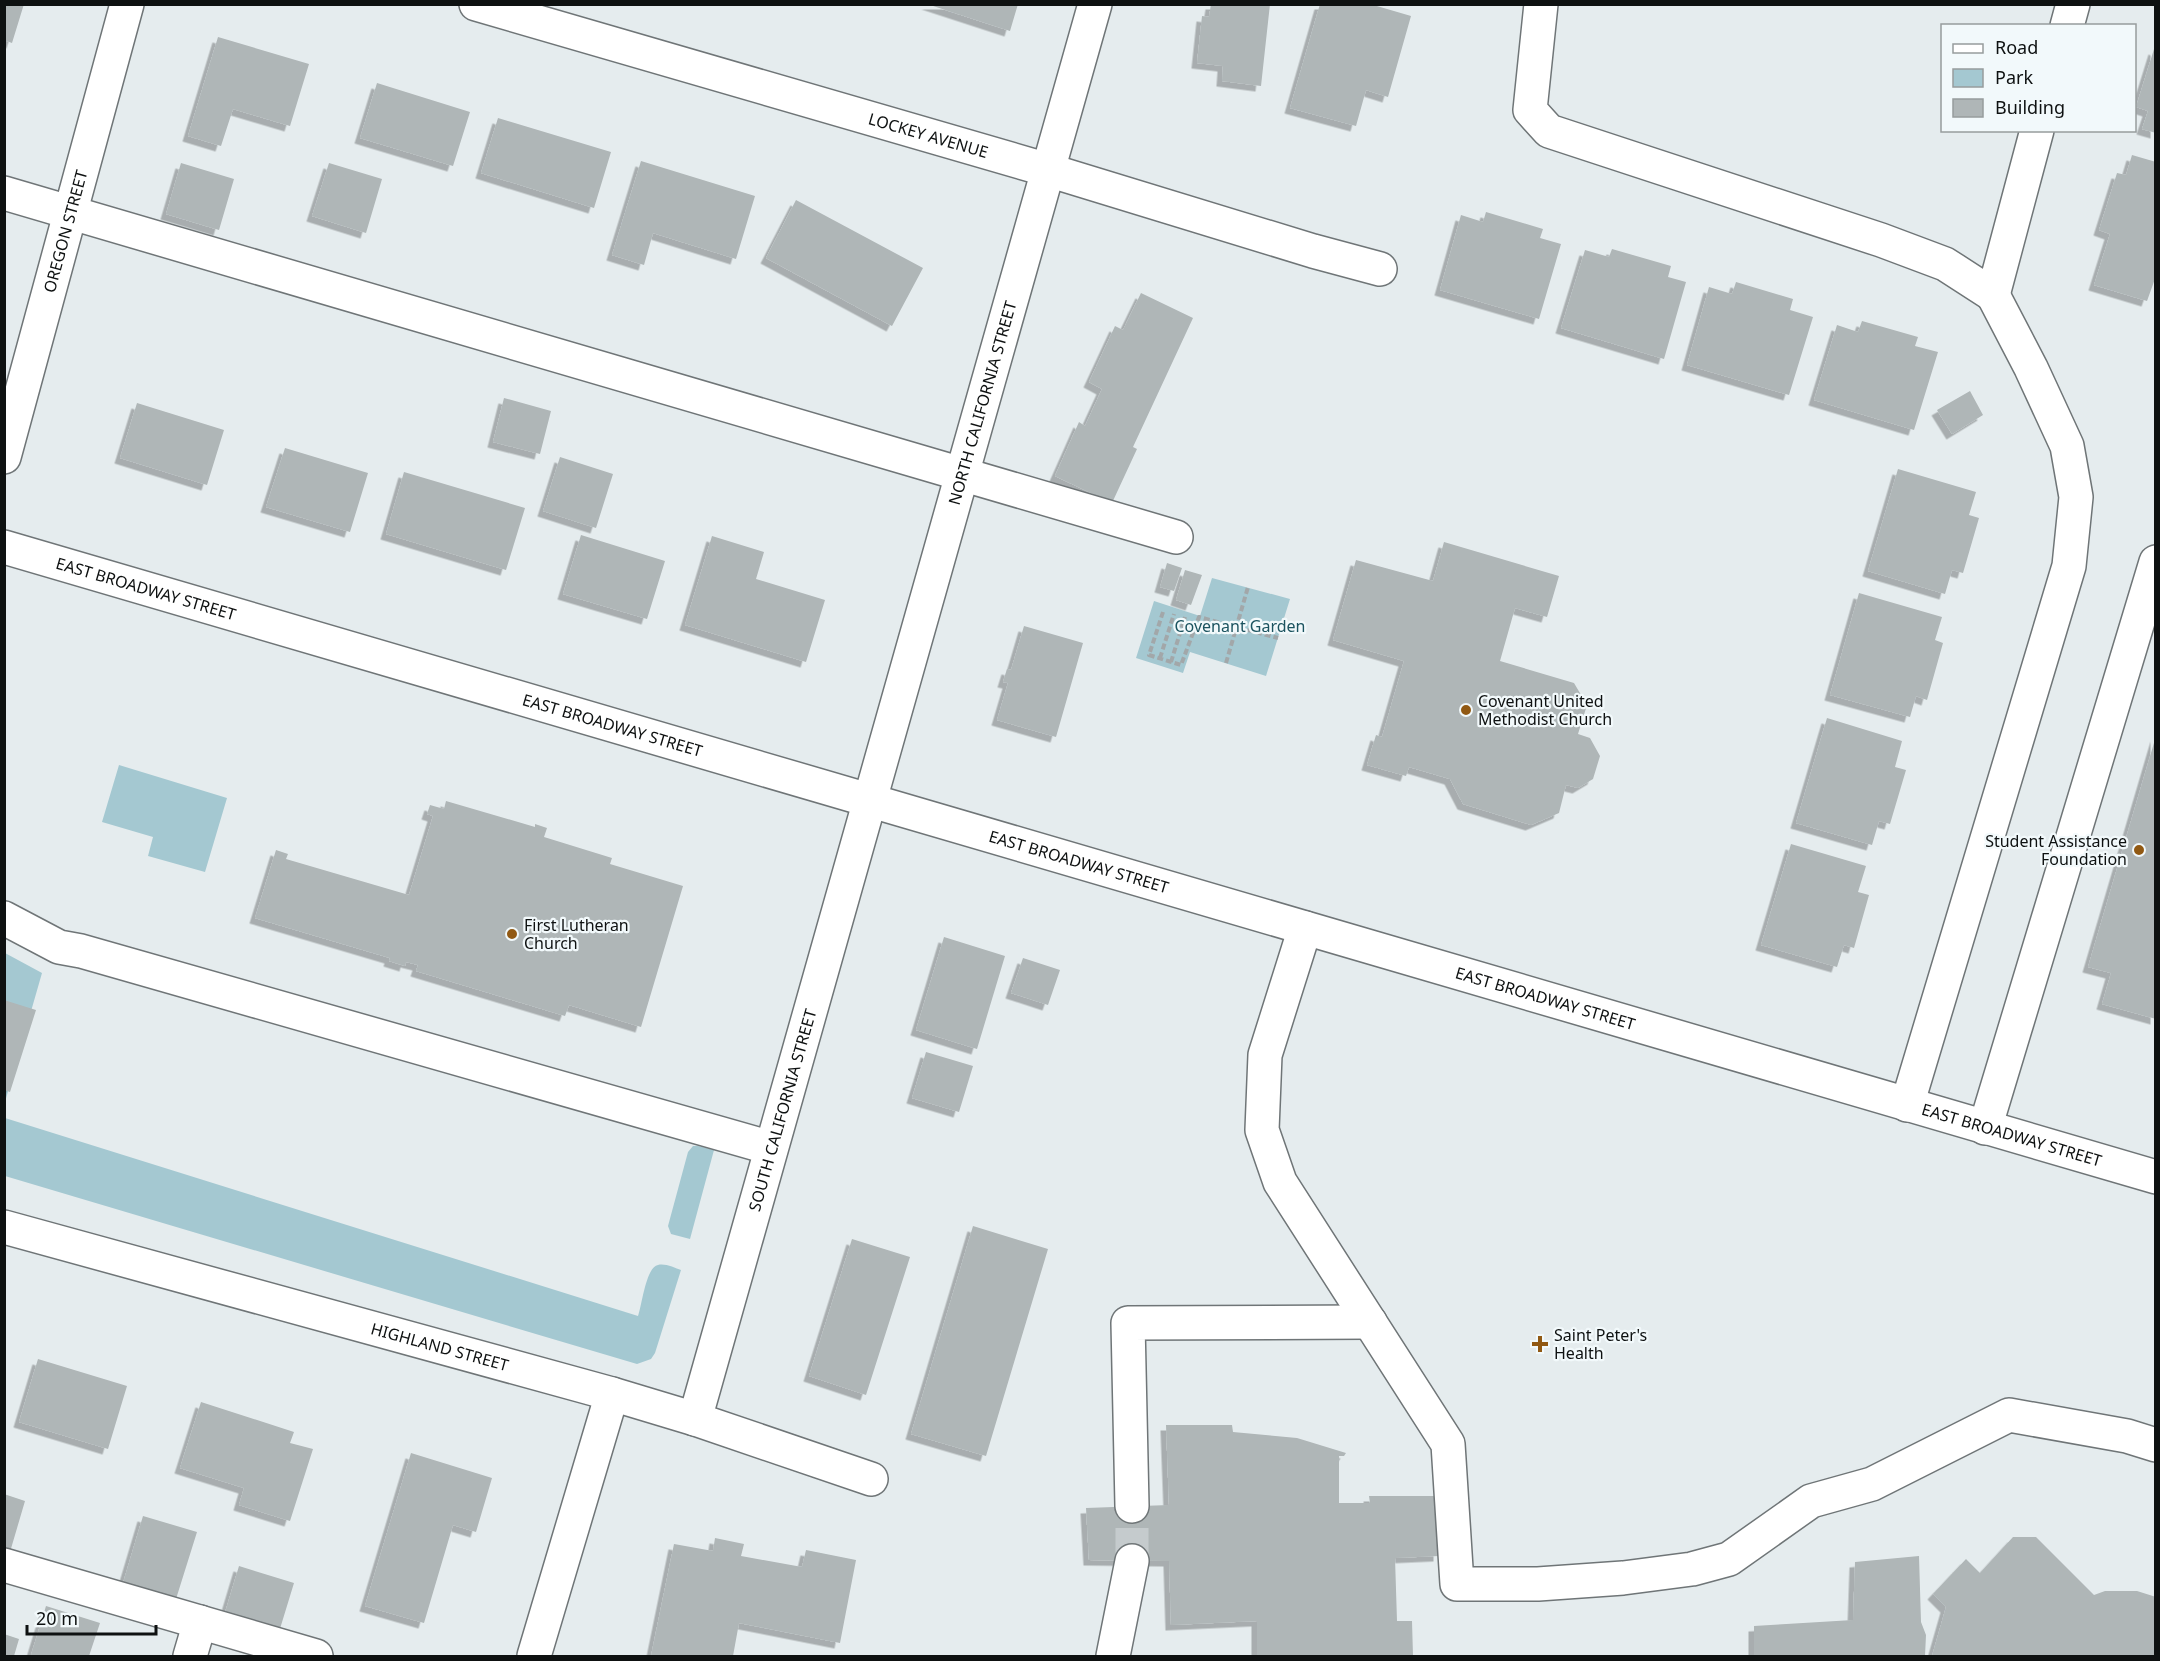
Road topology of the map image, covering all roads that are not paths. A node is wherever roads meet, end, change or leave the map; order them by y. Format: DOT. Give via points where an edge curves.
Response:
graph roads {
  1 [pos="127,4"];
  2 [pos="476,4"];
  3 [pos="1095,4"];
  4 [pos="1541,4"];
  5 [pos="2073,4"];
  6 [pos="2068,24"];
  7 [pos="2036,132"];
  8 [pos="1048,170"];
  9 [pos="4,193"];
  10 [pos="70,212"];
  11 [pos="1380,269"];
  12 [pos="1993,295"];
  13 [pos="4,457"];
  14 [pos="961,475"];
  15 [pos="1176,537"];
  16 [pos="4,547"];
  17 [pos="2156,562"];
  18 [pos="869,800"];
  19 [pos="4,918"];
  20 [pos="1305,928"];
  21 [pos="1907,1105"];
  22 [pos="1985,1128"];
  23 [pos="771,1148"];
  24 [pos="2156,1177"];
  25 [pos="4,1227"];
  26 [pos="1370,1322"];
  27 [pos="612,1394"];
  28 [pos="695,1419"];
  29 [pos="2156,1445"];
  30 [pos="871,1479"];
  31 [pos="1132,1506"];
  32 [pos="1132,1561"];
  33 [pos="4,1565"];
  34 [pos="200,1623"];
  35 [pos="190,1656"];
  36 [pos="316,1656"];
  37 [pos="534,1656"];
  38 [pos="1113,1656"];
  1 -- 10 [label="street, OREGON STREET"];
  2 -- 8 [label="street, LOCKEY AVENUE"];
  3 -- 8 [label="street, NORTH CALIFORNIA STREET"];
  4 -- 12 [label="street" via="1530,110 1549,131 1881,240 1945,264"];
  5 -- 6 [label="street"];
  7 -- 12 [label="street"];
  8 -- 11 [label="street, LOCKEY AVENUE"];
  8 -- 14 [label="street, NORTH CALIFORNIA STREET"];
  9 -- 10 [label="street"];
  10 -- 13 [label="street, OREGON STREET"];
  10 -- 14 [label="street"];
  12 -- 21 [label="street" via="2067,446 2076,497 2069,566"];
  14 -- 15 [label="street"];
  14 -- 18 [label="street, NORTH CALIFORNIA STREET"];
  16 -- 18 [label="street, EAST BROADWAY STREET"];
  17 -- 22 [label="street"];
  18 -- 20 [label="street, EAST BROADWAY STREET"];
  18 -- 23 [label="street, SOUTH CALIFORNIA STREET"];
  19 -- 23 [label="street" via="59,947"];
  20 -- 21 [label="street, EAST BROADWAY STREET"];
  20 -- 26 [label="street" via="1265,1055 1262,1130 1280,1182"];
  21 -- 22 [label="street, EAST BROADWAY STREET"];
  22 -- 24 [label="street, EAST BROADWAY STREET"];
  23 -- 28 [label="street, SOUTH CALIFORNIA STREET"];
  25 -- 27 [label="street, HIGHLAND STREET"];
  26 -- 29 [label="street" via="1448,1444 1457,1584 1623,1578 1692,1569 1729,1559 1810,1501 1872,1484 2009,1415 2127,1436"];
  26 -- 31 [label="street" via="1128,1323"];
  27 -- 28 [label="street, HIGHLAND STREET"];
  27 -- 37 [label="street"];
  28 -- 30 [label="street, HIGHLAND STREET"];
  32 -- 38 [label="street"];
  33 -- 34 [label="street"];
  34 -- 35 [label="street"];
  34 -- 36 [label="street"];
}
